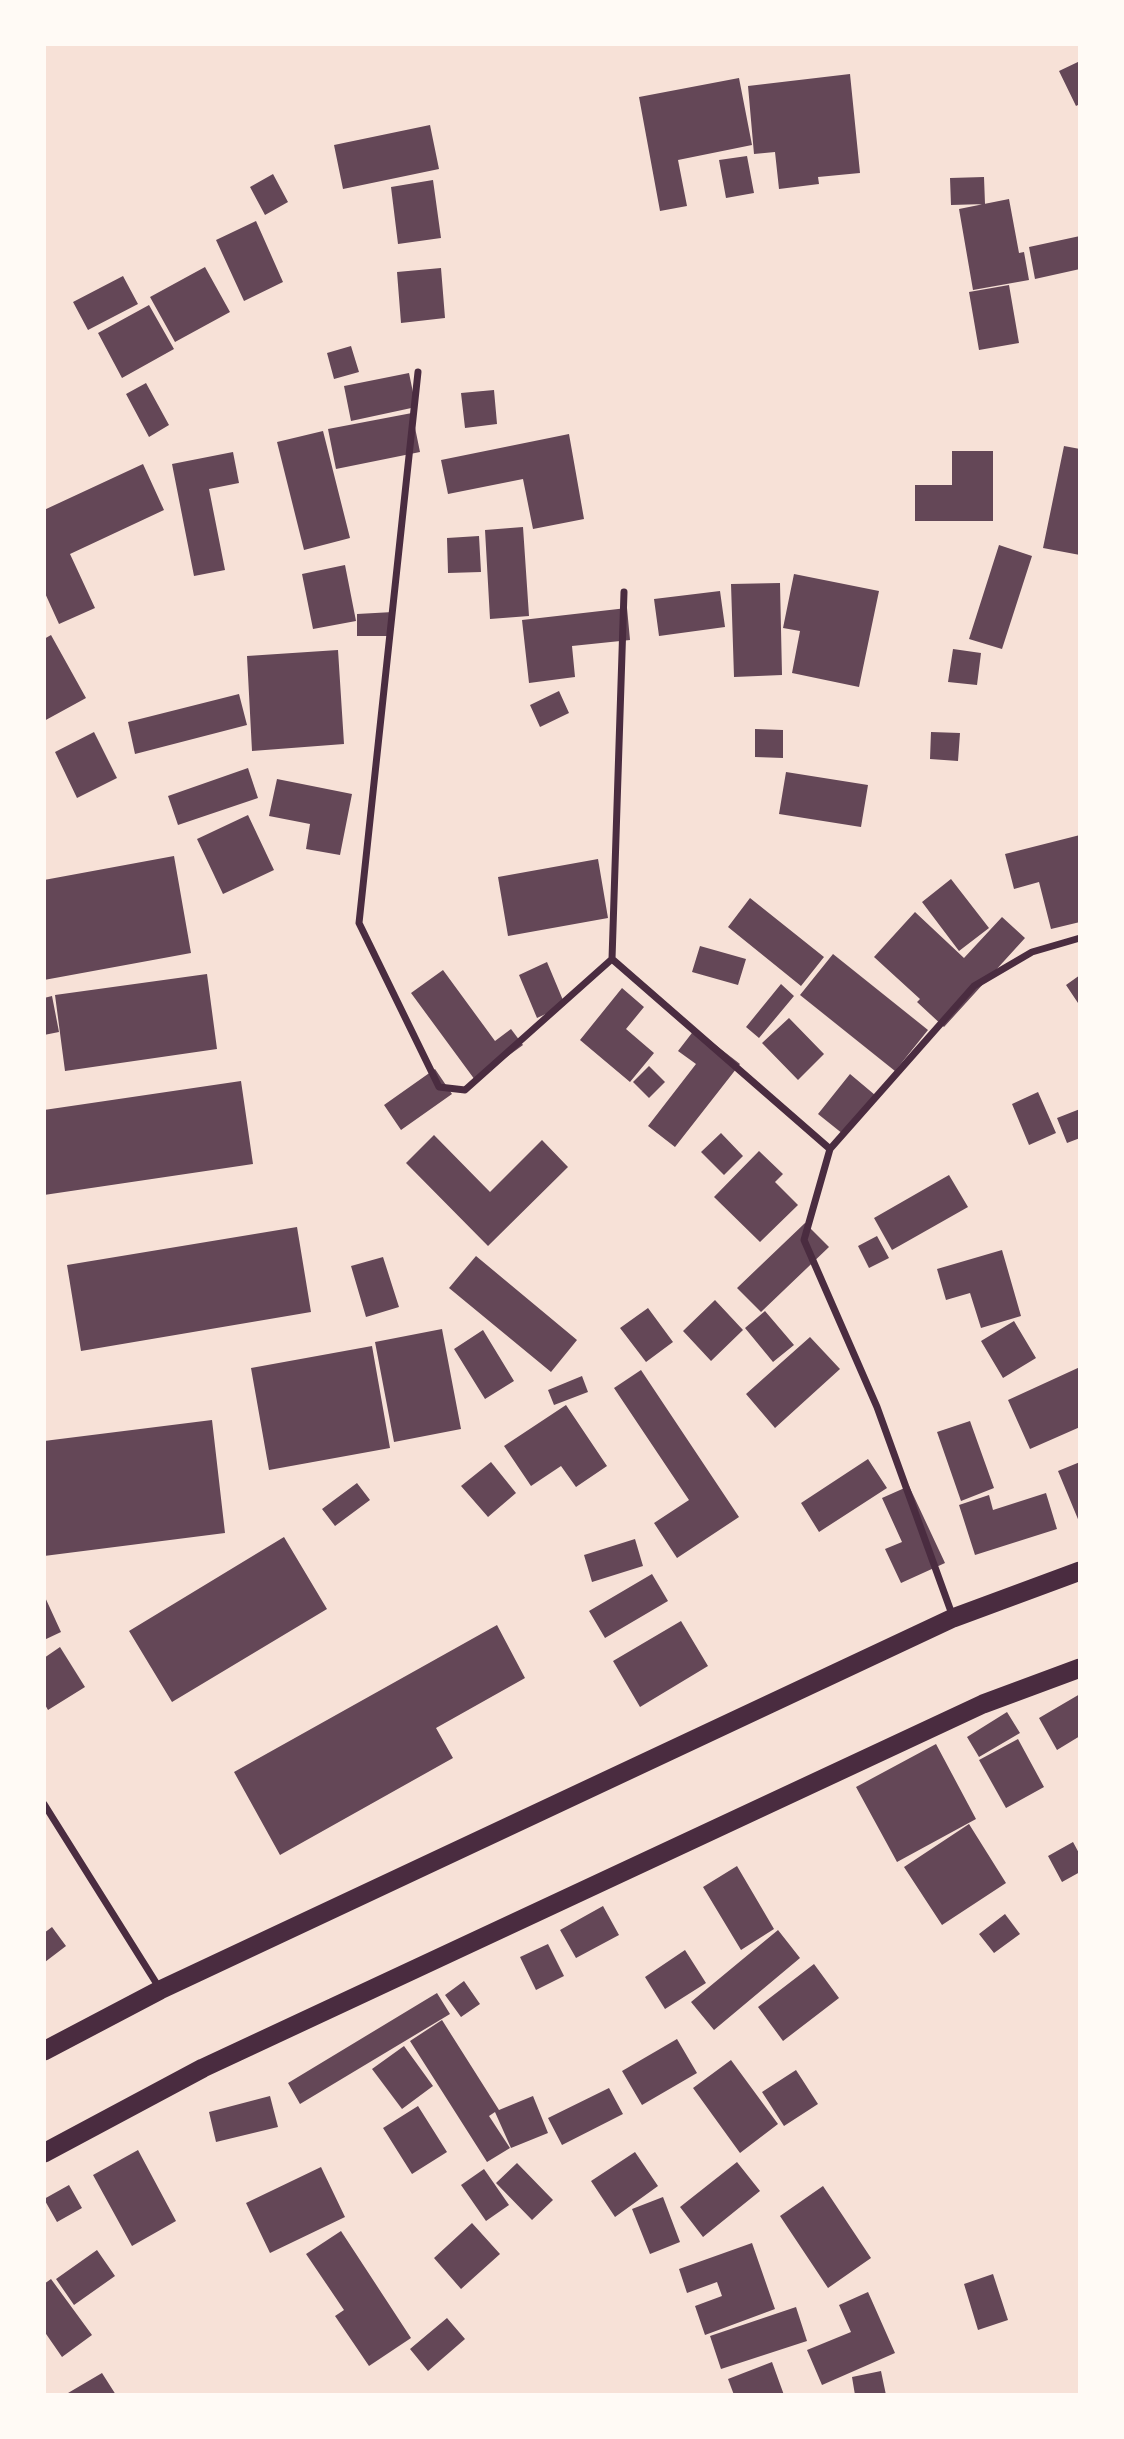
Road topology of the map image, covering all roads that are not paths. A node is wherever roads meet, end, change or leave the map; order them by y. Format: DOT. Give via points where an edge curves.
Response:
graph roads {
  1 [pos="418,372"];
  2 [pos="624,592"];
  3 [pos="1080,938"];
  4 [pos="612,959"];
  5 [pos="830,1149"];
  6 [pos="1080,1571"];
  7 [pos="953,1618"];
  8 [pos="1080,1668"];
  9 [pos="44,1804"];
  10 [pos="160,1990"];
  11 [pos="44,2051"];
  12 [pos="44,2152"];
  1 -- 4 [label="street" via="359,923 439,1087 465,1090"];
  2 -- 4 [label="street"];
  3 -- 5 [label="street" via="1032,952 974,986"];
  4 -- 5 [label="street"];
  5 -- 7 [label="street" via="804,1240 877,1407"];
  6 -- 7 [label="highway"];
  7 -- 10 [label="highway"];
  8 -- 12 [label="highway" via="983,1704 228,2056"];
  9 -- 10 [label="street"];
  10 -- 11 [label="highway"];
}
